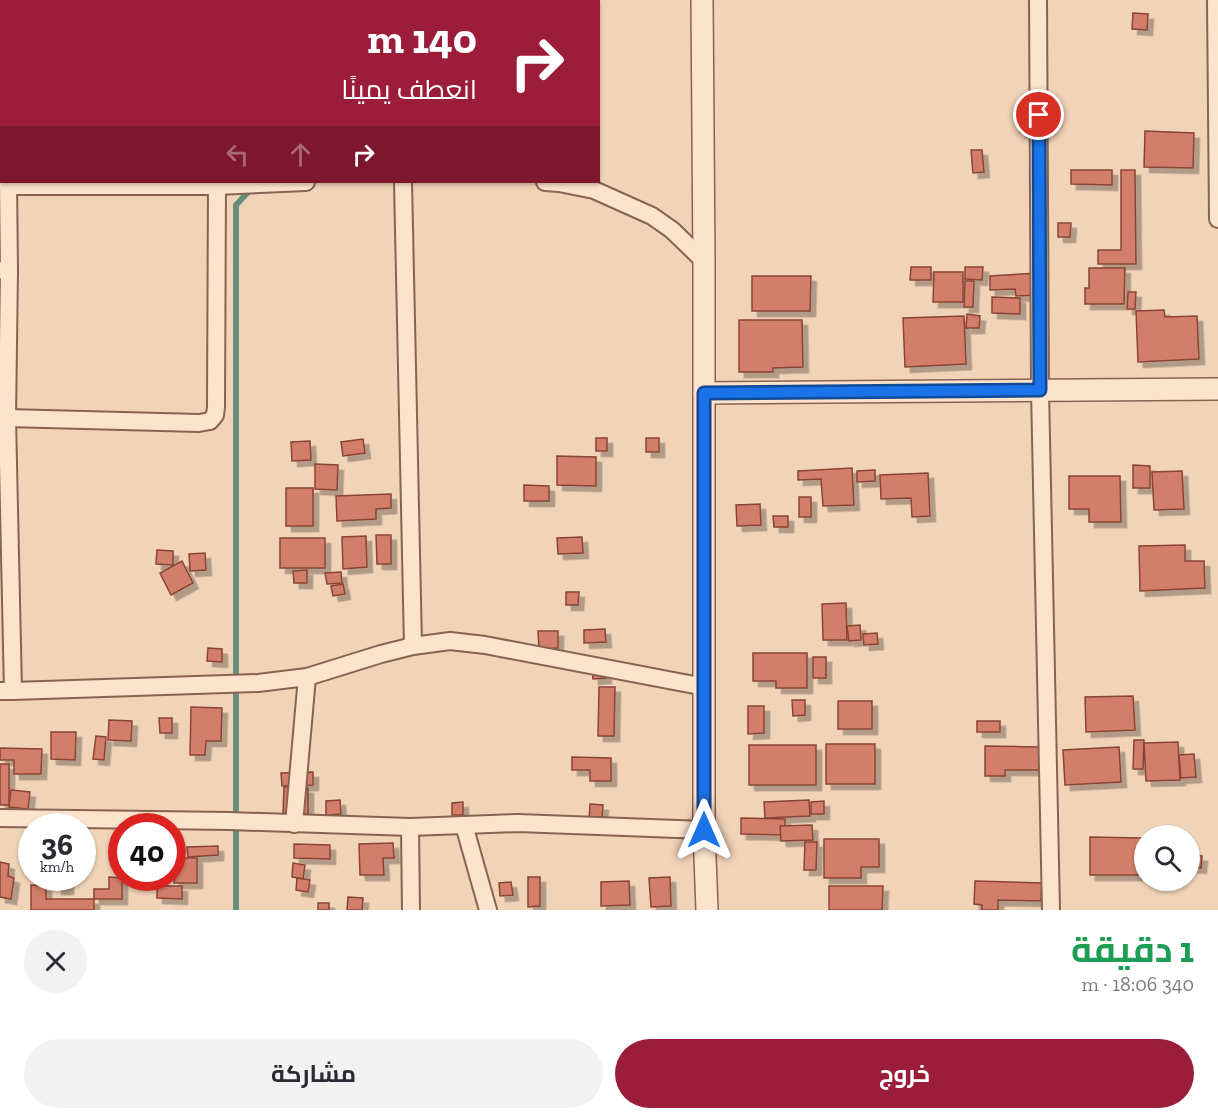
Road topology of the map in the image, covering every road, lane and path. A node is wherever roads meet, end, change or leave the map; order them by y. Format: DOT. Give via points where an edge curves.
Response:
graph roads {
  1 [pos="690,0"];
  2 [pos="1038,0"];
  3 [pos="1216,0"];
  4 [pos="702,10"];
  5 [pos="284,183"];
  6 [pos="403,183"];
  7 [pos="559,183"];
  8 [pos="8,184"];
  9 [pos="217,186"];
  10 [pos="1218,219"];
  11 [pos="704,261"];
  12 [pos="4,270"];
  13 [pos="1218,389"];
  14 [pos="1040,390"];
  15 [pos="704,393"];
  16 [pos="8,418"];
  17 [pos="413,646"];
  18 [pos="308,677"];
  19 [pos="705,687"];
  20 [pos="6,691"];
  21 [pos="0,818"];
  22 [pos="294,824"];
  23 [pos="464,825"];
  24 [pos="410,827"];
  25 [pos="704,830"];
  26 [pos="411,910"];
  27 [pos="488,910"];
  28 [pos="707,910"];
  29 [pos="1051,910"];
  1 -- 4 [label="street"];
  2 -- 14 [label="street"];
  3 -- 10 [label="street"];
  4 -- 11 [label="street"];
  5 -- 9 [label="street"];
  6 -- 17 [label="street"];
  7 -- 11 [label="street" via="594,190 652,216"];
  8 -- 9 [label="street"];
  8 -- 12 [label="street"];
  9 -- 16 [label="street" via="216,406 210,421"];
  11 -- 15 [label="street"];
  12 -- 16 [label="street"];
  13 -- 14 [label="street"];
  14 -- 15 [label="street"];
  14 -- 29 [label="street"];
  15 -- 19 [label="street"];
  16 -- 20 [label="street"];
  17 -- 18 [label="street"];
  17 -- 19 [label="street" via="450,641 485,645"];
  18 -- 20 [label="street" via="258,683"];
  18 -- 22 [label="street"];
  19 -- 25 [label="street"];
  21 -- 22 [label="street"];
  22 -- 24 [label="street"];
  23 -- 24 [label="street"];
  23 -- 25 [label="street" via="518,823"];
  23 -- 27 [label="street"];
  24 -- 26 [label="street"];
  25 -- 28 [label="street"];
}
